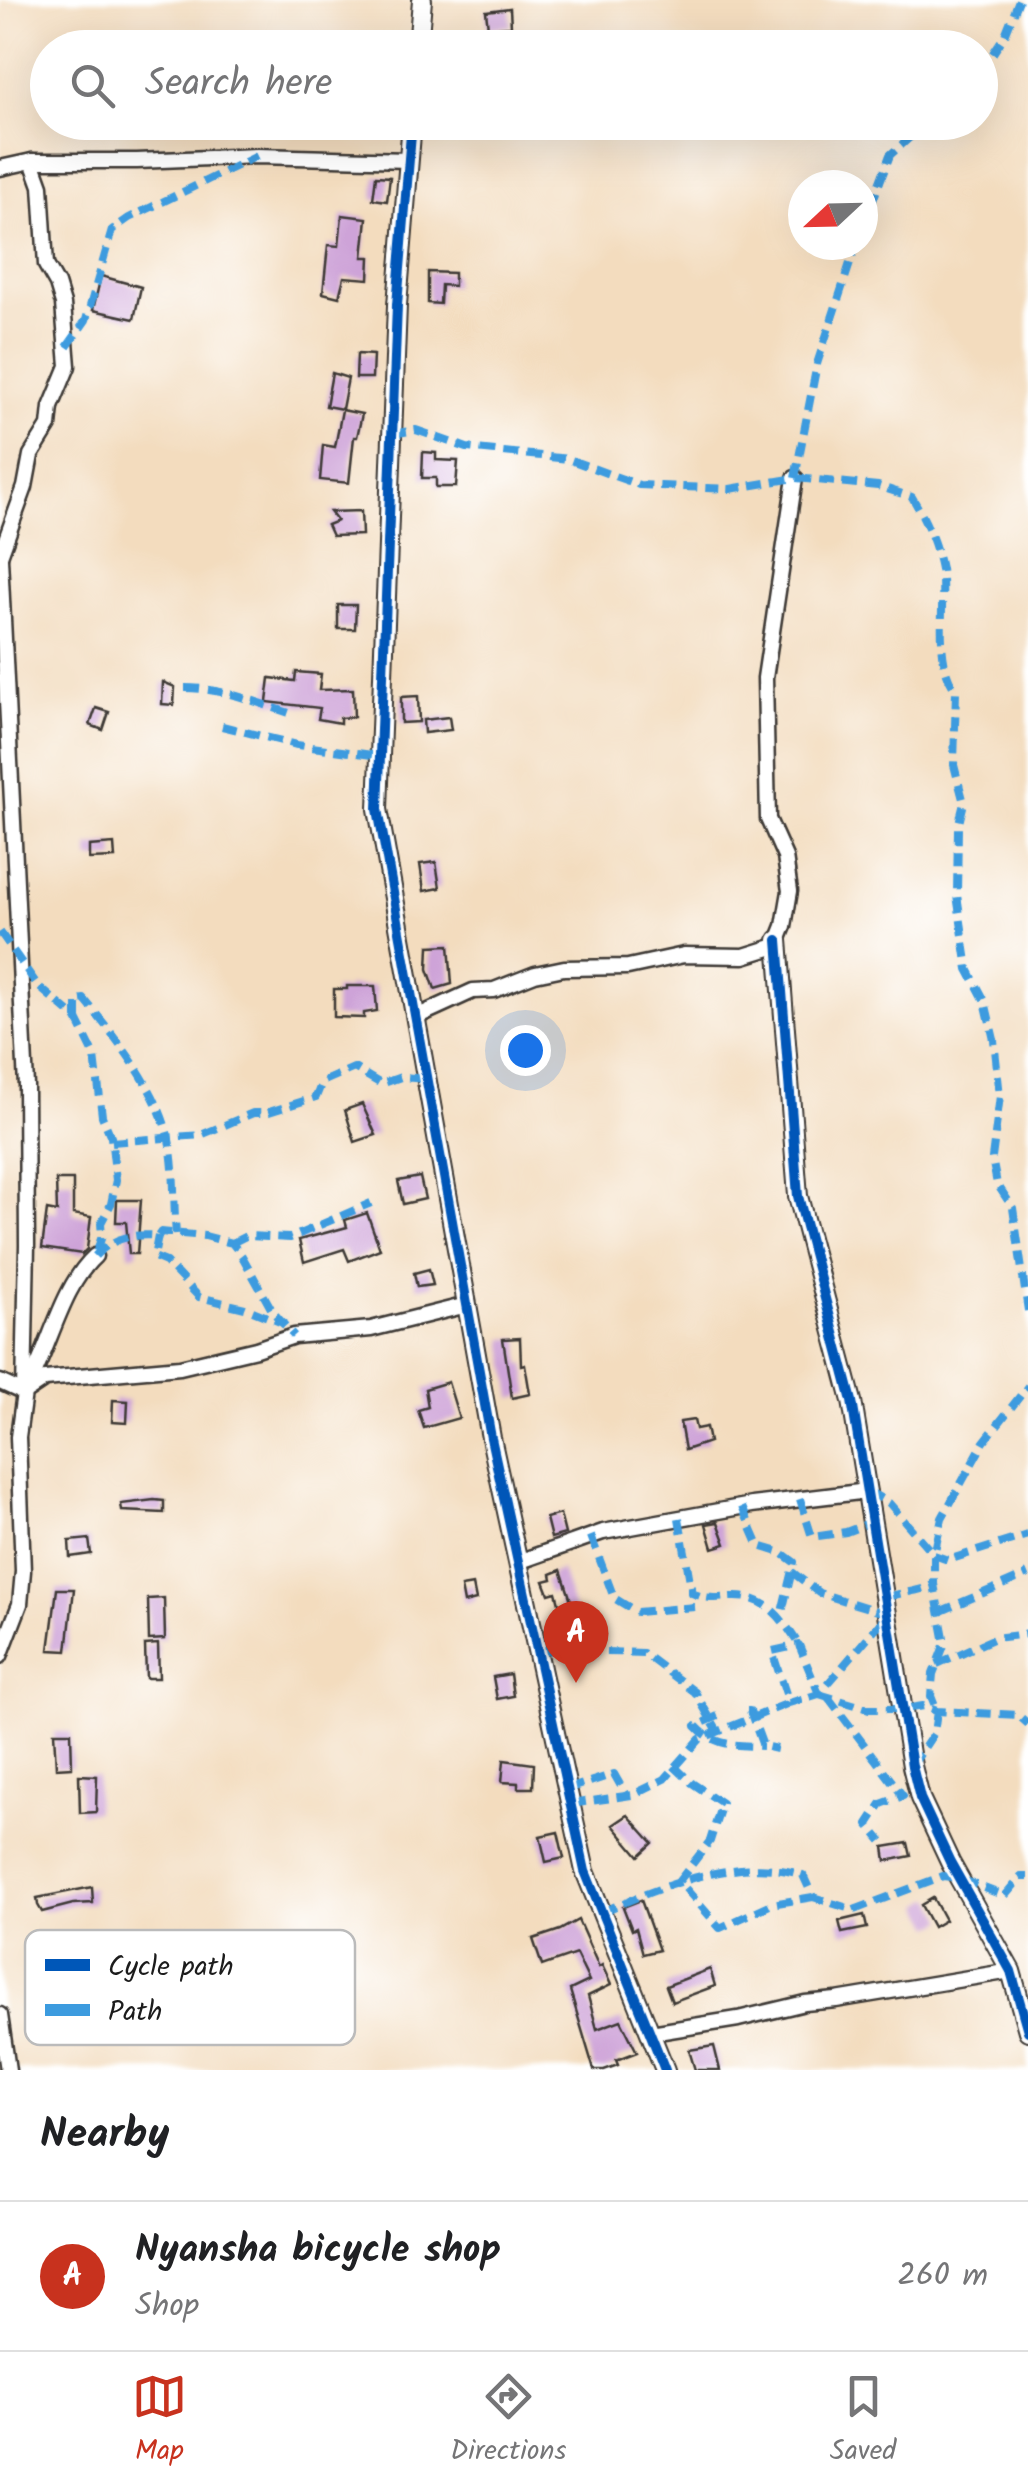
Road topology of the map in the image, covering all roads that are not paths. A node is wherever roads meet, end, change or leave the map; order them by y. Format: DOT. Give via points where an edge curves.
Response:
graph roads {
  1 [pos="422,0"];
  2 [pos="420,30"];
  3 [pos="411,140"];
  4 [pos="32,160"];
  5 [pos="409,160"];
  6 [pos="0,168"];
  7 [pos="795,478"];
  8 [pos="0,557"];
  9 [pos="12,778"];
  10 [pos="0,804"];
  11 [pos="778,940"];
  12 [pos="416,1017"];
  13 [pos="95,1256"];
  14 [pos="467,1305"];
  15 [pos="0,1382"];
  16 [pos="24,1393"];
  17 [pos="868,1491"];
  18 [pos="518,1562"];
  19 [pos="0,1656"];
  20 [pos="1011,1971"];
  21 [pos="0,2015"];
  22 [pos="1028,2031"];
  23 [pos="651,2032"];
  24 [pos="8,2070"];
  25 [pos="665,2070"];
  1 -- 2 [label="street"];
  3 -- 5 [label="street"];
  4 -- 5 [label="street"];
  4 -- 6 [label="street"];
  4 -- 8 [label="street" via="68,366"];
  5 -- 12 [label="street" via="397,305 378,809"];
  7 -- 11 [label="street" via="764,678 768,818 785,857 790,892"];
  8 -- 9 [label="street"];
  9 -- 10 [label="street"];
  9 -- 16 [label="street" via="26,1086"];
  11 -- 12 [label="street" via="744,956 684,955 535,974 472,991"];
  11 -- 17 [label="street" via="798,1196"];
  12 -- 14 [label="street"];
  13 -- 16 [label="street" via="72,1283"];
  14 -- 16 [label="street" via="371,1329 294,1336 180,1367 46,1379"];
  14 -- 18 [label="street"];
  15 -- 16 [label="street"];
  16 -- 19 [label="street" via="18,1437 20,1604"];
  17 -- 18 [label="street" via="603,1532"];
  17 -- 20 [label="street" via="920,1798"];
  18 -- 23 [label="street" via="586,1871"];
  20 -- 22 [label="street"];
  20 -- 23 [label="street"];
  21 -- 24 [label="street"];
  23 -- 25 [label="street"];
}
